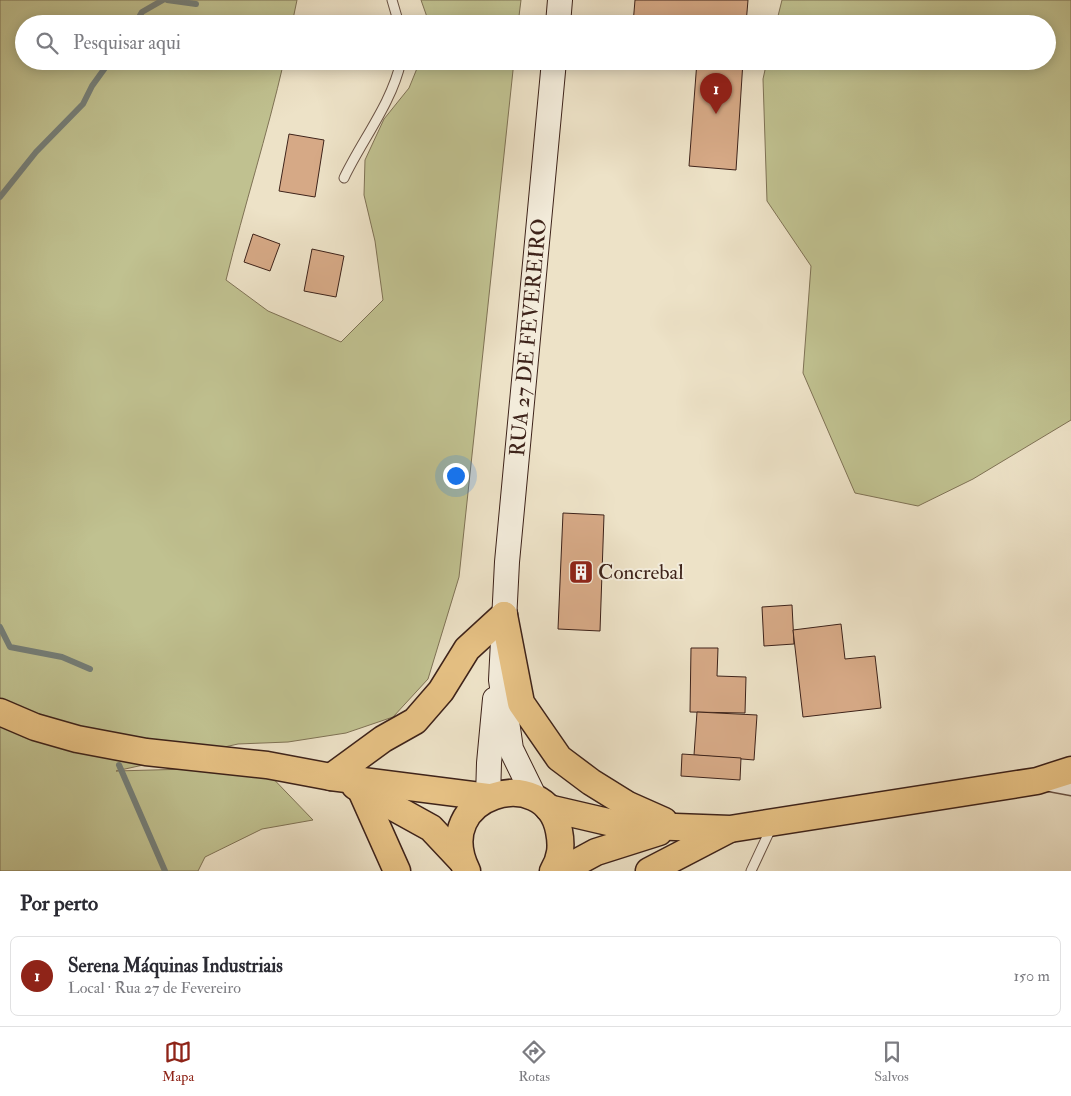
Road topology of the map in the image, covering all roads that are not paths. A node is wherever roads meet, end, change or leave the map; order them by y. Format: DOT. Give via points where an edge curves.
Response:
graph roads {
  1 [pos="392,0"];
  2 [pos="560,0"];
  3 [pos="396,15"];
  4 [pos="559,15"];
  5 [pos="399,70"];
  6 [pos="553,70"];
  7 [pos="344,178"];
  8 [pos="504,615"];
  9 [pos="0,712"];
  10 [pos="1071,770"];
  11 [pos="331,777"];
  12 [pos="1037,781"];
  13 [pos="1071,787"];
  14 [pos="360,788"];
  15 [pos="488,797"];
  16 [pos="542,803"];
  17 [pos="773,822"];
  18 [pos="676,827"];
  19 [pos="730,829"];
  20 [pos="464,866"];
  21 [pos="397,871"];
  22 [pos="553,871"];
  23 [pos="560,871"];
  24 [pos="649,871"];
  25 [pos="751,871"];
  1 -- 3 [label="lane"];
  2 -- 4 [label="main road"];
  5 -- 7 [label="lane"];
  6 -- 8 [label="main road, RUA 27 DE FEVEREIRO" via="506,562"];
  8 -- 11 [label="main road" via="467,649 441,691 415,721 383,738"];
  8 -- 15 [label="main road, RUA 27 DE FEVEREIRO"];
  8 -- 16 [label="main road, RUA 27 DE FEVEREIRO" via="501,680 511,749"];
  8 -- 18 [label="main road" via="521,703 559,758 628,805"];
  9 -- 11 [label="main road" via="35,727 77,739 146,752 267,765"];
  10 -- 12 [label="main road"];
  11 -- 14 [label="main road"];
  11 -- 15 [label="main road"];
  12 -- 13 [label="street"];
  12 -- 17 [label="main road"];
  14 -- 20 [label="main road" via="431,828"];
  14 -- 21 [label="main road"];
  15 -- 16 [label="main road" via="504,792 520,793"];
  15 -- 20 [label="main road" via="475,805 460,831 459,846"];
  16 -- 18 [label="main road" via="621,824"];
  16 -- 22 [label="main road" via="558,825 562,843"];
  17 -- 19 [label="main road"];
  17 -- 25 [label="lane"];
  18 -- 19 [label="main road"];
  18 -- 23 [label="main road" via="596,852"];
  19 -- 24 [label="main road"];
}
